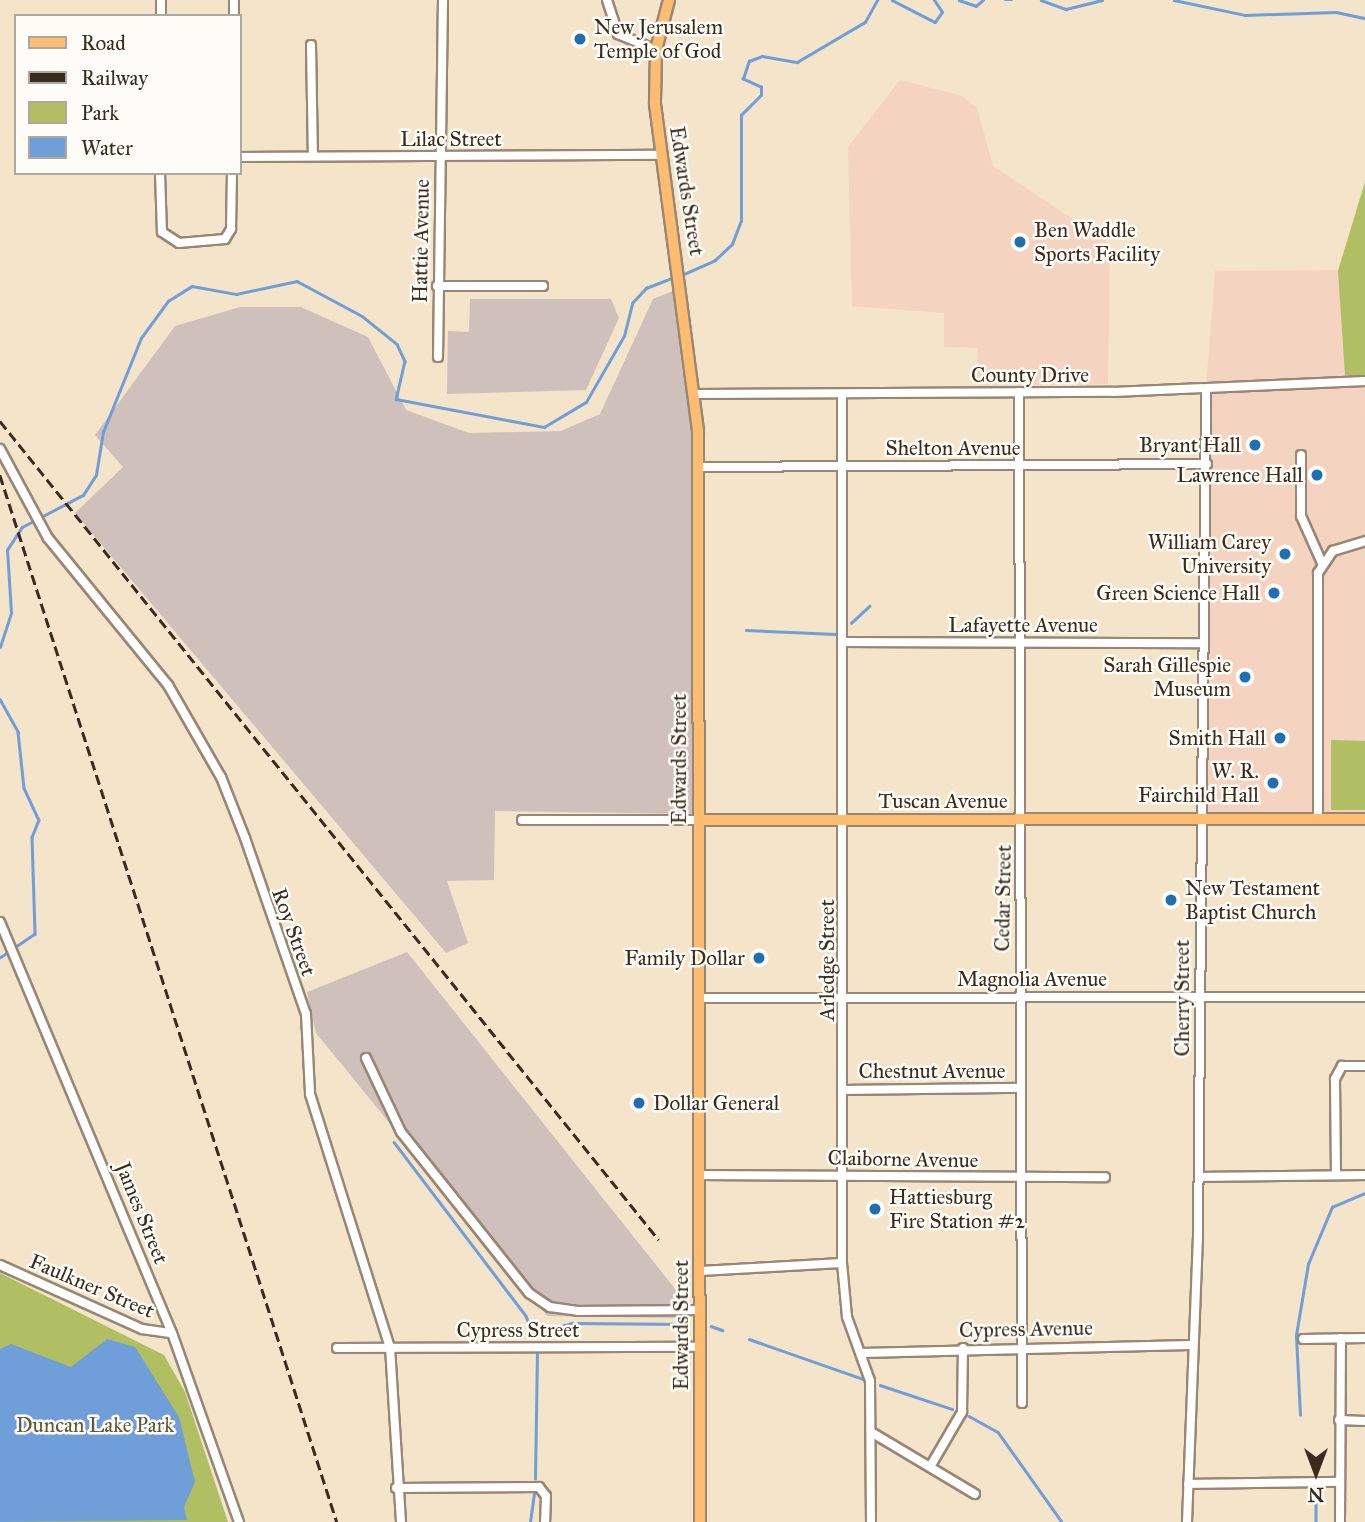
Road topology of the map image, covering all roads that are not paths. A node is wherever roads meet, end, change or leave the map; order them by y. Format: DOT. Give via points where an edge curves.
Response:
graph roads {
  1 [pos="443,0"];
  2 [pos="607,0"];
  3 [pos="669,0"];
  4 [pos="311,45"];
  5 [pos="656,50"];
  6 [pos="662,155"];
  7 [pos="313,156"];
  8 [pos="440,156"];
  9 [pos="242,157"];
  10 [pos="160,175"];
  11 [pos="232,175"];
  12 [pos="437,286"];
  13 [pos="543,286"];
  14 [pos="438,357"];
  15 [pos="1365,381"];
  16 [pos="1206,389"];
  17 [pos="1019,392"];
  18 [pos="696,394"];
  19 [pos="842,394"];
  20 [pos="0,449"];
  21 [pos="1301,454"];
  22 [pos="1207,464"];
  23 [pos="845,466"];
  24 [pos="1018,466"];
  25 [pos="699,467"];
  26 [pos="1365,541"];
  27 [pos="1322,563"];
  28 [pos="843,642"];
  29 [pos="1019,643"];
  30 [pos="1203,643"];
  31 [pos="1365,819"];
  32 [pos="522,820"];
  33 [pos="699,820"];
  34 [pos="844,820"];
  35 [pos="1021,820"];
  36 [pos="1199,820"];
  37 [pos="1318,820"];
  38 [pos="0,922"];
  39 [pos="1019,995"];
  40 [pos="1365,996"];
  41 [pos="845,997"];
  42 [pos="1200,997"];
  43 [pos="699,998"];
  44 [pos="366,1058"];
  45 [pos="1365,1066"];
  46 [pos="1020,1088"];
  47 [pos="845,1090"];
  48 [pos="700,1175"];
  49 [pos="1336,1175"];
  50 [pos="1365,1175"];
  51 [pos="844,1176"];
  52 [pos="1105,1177"];
  53 [pos="1199,1177"];
  54 [pos="1022,1178"];
  55 [pos="842,1263"];
  56 [pos="0,1265"];
  57 [pos="700,1271"];
  58 [pos="700,1310"];
  59 [pos="172,1333"];
  60 [pos="1341,1338"];
  61 [pos="1365,1338"];
  62 [pos="1303,1339"];
  63 [pos="1190,1345"];
  64 [pos="1025,1346"];
  65 [pos="700,1347"];
  66 [pos="337,1348"];
  67 [pos="390,1348"];
  68 [pos="962,1348"];
  69 [pos="862,1353"];
  70 [pos="1022,1403"];
  71 [pos="1339,1420"];
  72 [pos="1365,1421"];
  73 [pos="871,1432"];
  74 [pos="930,1466"];
  75 [pos="1340,1482"];
  76 [pos="1188,1484"];
  77 [pos="396,1488"];
  78 [pos="975,1494"];
  79 [pos="239,1522"];
  80 [pos="401,1522"];
  81 [pos="545,1522"];
  82 [pos="700,1522"];
  83 [pos="871,1522"];
  84 [pos="1187,1522"];
  85 [pos="1340,1522"];
  1 -- 8 [label="street, Hattie Avenue"];
  2 -- 5 [label="street" via="618,34"];
  3 -- 5 [label="main road, Edwards Street"];
  4 -- 7 [label="street"];
  5 -- 6 [label="main road, Edwards Street"];
  6 -- 8 [label="street, Lilac Street"];
  6 -- 18 [label="main road, Edwards Street"];
  7 -- 8 [label="street, Lilac Street"];
  7 -- 9 [label="street, Lilac Street"];
  8 -- 12 [label="street, Hattie Avenue"];
  10 -- 11 [label="street" via="162,232 180,243 204,243 225,239 232,229"];
  12 -- 13 [label="street"];
  12 -- 14 [label="street, Hattie Avenue"];
  15 -- 16 [label="street, County Drive"];
  16 -- 17 [label="street, County Drive"];
  16 -- 22 [label="street, Cherry Street"];
  17 -- 19 [label="street, County Drive"];
  17 -- 24 [label="street, Cedar Street"];
  18 -- 19 [label="street, County Drive"];
  18 -- 25 [label="main road, Edwards Street"];
  19 -- 23 [label="street, Arledge Street"];
  20 -- 67 [label="street, Roy Street" via="48,538 168,685 221,776 306,1014 310,1094"];
  21 -- 27 [label="street" via="1301,516"];
  22 -- 24 [label="street, Shelton Avenue"];
  22 -- 30 [label="street, Cherry Street"];
  23 -- 24 [label="street, Shelton Avenue"];
  23 -- 25 [label="street, Shelton Avenue"];
  23 -- 28 [label="street, Arledge Street"];
  24 -- 29 [label="street, Cedar Street"];
  25 -- 33 [label="main road, Edwards Street"];
  26 -- 27 [label="street" via="1339,547"];
  27 -- 37 [label="street" via="1317,581"];
  28 -- 29 [label="street, Lafayette Avenue"];
  28 -- 34 [label="street, Arledge Street"];
  29 -- 30 [label="street, Lafayette Avenue"];
  29 -- 35 [label="street, Cedar Street"];
  30 -- 36 [label="street, Cherry Street"];
  31 -- 37 [label="main road, Tuscan Avenue"];
  32 -- 33 [label="street, Tuscan Avenue"];
  33 -- 34 [label="main road, Tuscan Avenue"];
  33 -- 43 [label="main road, Edwards Street"];
  34 -- 35 [label="main road, Tuscan Avenue"];
  34 -- 41 [label="street, Arledge Street"];
  35 -- 36 [label="main road, Tuscan Avenue"];
  35 -- 39 [label="street, Cedar Street"];
  36 -- 37 [label="main road, Tuscan Avenue"];
  36 -- 42 [label="street, Cherry Street"];
  38 -- 59 [label="street, James Street"];
  39 -- 41 [label="street, Magnolia Avenue"];
  39 -- 42 [label="street, Magnolia Avenue"];
  39 -- 46 [label="street, Cedar Street"];
  40 -- 42 [label="street, Magnolia Avenue"];
  41 -- 43 [label="street, Magnolia Avenue"];
  41 -- 47 [label="street, Arledge Street"];
  42 -- 53 [label="street, Cherry Street"];
  43 -- 48 [label="main road, Edwards Street"];
  44 -- 58 [label="street" via="401,1132 529,1293 550,1307 578,1311"];
  45 -- 49 [label="street" via="1342,1066 1335,1079"];
  46 -- 47 [label="street, Chestnut Avenue"];
  46 -- 54 [label="street, Cedar Street"];
  47 -- 51 [label="street, Arledge Street"];
  48 -- 51 [label="street, Claiborne Avenue"];
  48 -- 57 [label="main road, Edwards Street"];
  49 -- 50 [label="street"];
  49 -- 53 [label="street"];
  51 -- 54 [label="street, Claiborne Avenue"];
  51 -- 55 [label="street, Arledge Street"];
  52 -- 54 [label="street, Claiborne Avenue"];
  53 -- 63 [label="street, Cherry Street"];
  54 -- 64 [label="street, Cedar Street"];
  55 -- 57 [label="street"];
  55 -- 69 [label="street, Arledge Street" via="847,1317"];
  56 -- 59 [label="street, Faulkner Street" via="142,1329"];
  57 -- 58 [label="main road, Edwards Street"];
  58 -- 65 [label="main road, Edwards Street"];
  59 -- 79 [label="street, James Street"];
  60 -- 61 [label="street"];
  60 -- 62 [label="street"];
  60 -- 71 [label="street"];
  63 -- 64 [label="street, Cypress Avenue"];
  63 -- 76 [label="street, Cherry Street"];
  64 -- 68 [label="street, Cypress Avenue"];
  64 -- 70 [label="street, Cedar Street"];
  65 -- 67 [label="street, Cypress Street"];
  65 -- 82 [label="main road, Edwards Street"];
  66 -- 67 [label="street, Cypress Street"];
  67 -- 77 [label="street, Roy Street"];
  68 -- 69 [label="street, Cypress Avenue"];
  68 -- 74 [label="street" via="962,1412"];
  69 -- 73 [label="street, Arledge Street"];
  71 -- 72 [label="street"];
  71 -- 75 [label="street"];
  73 -- 74 [label="street"];
  73 -- 83 [label="street, Arledge Street"];
  74 -- 78 [label="street"];
  75 -- 76 [label="street"];
  75 -- 85 [label="street"];
  76 -- 84 [label="street, Cherry Street"];
  77 -- 80 [label="street, Roy Street"];
  77 -- 81 [label="street" via="543,1489"];
}
